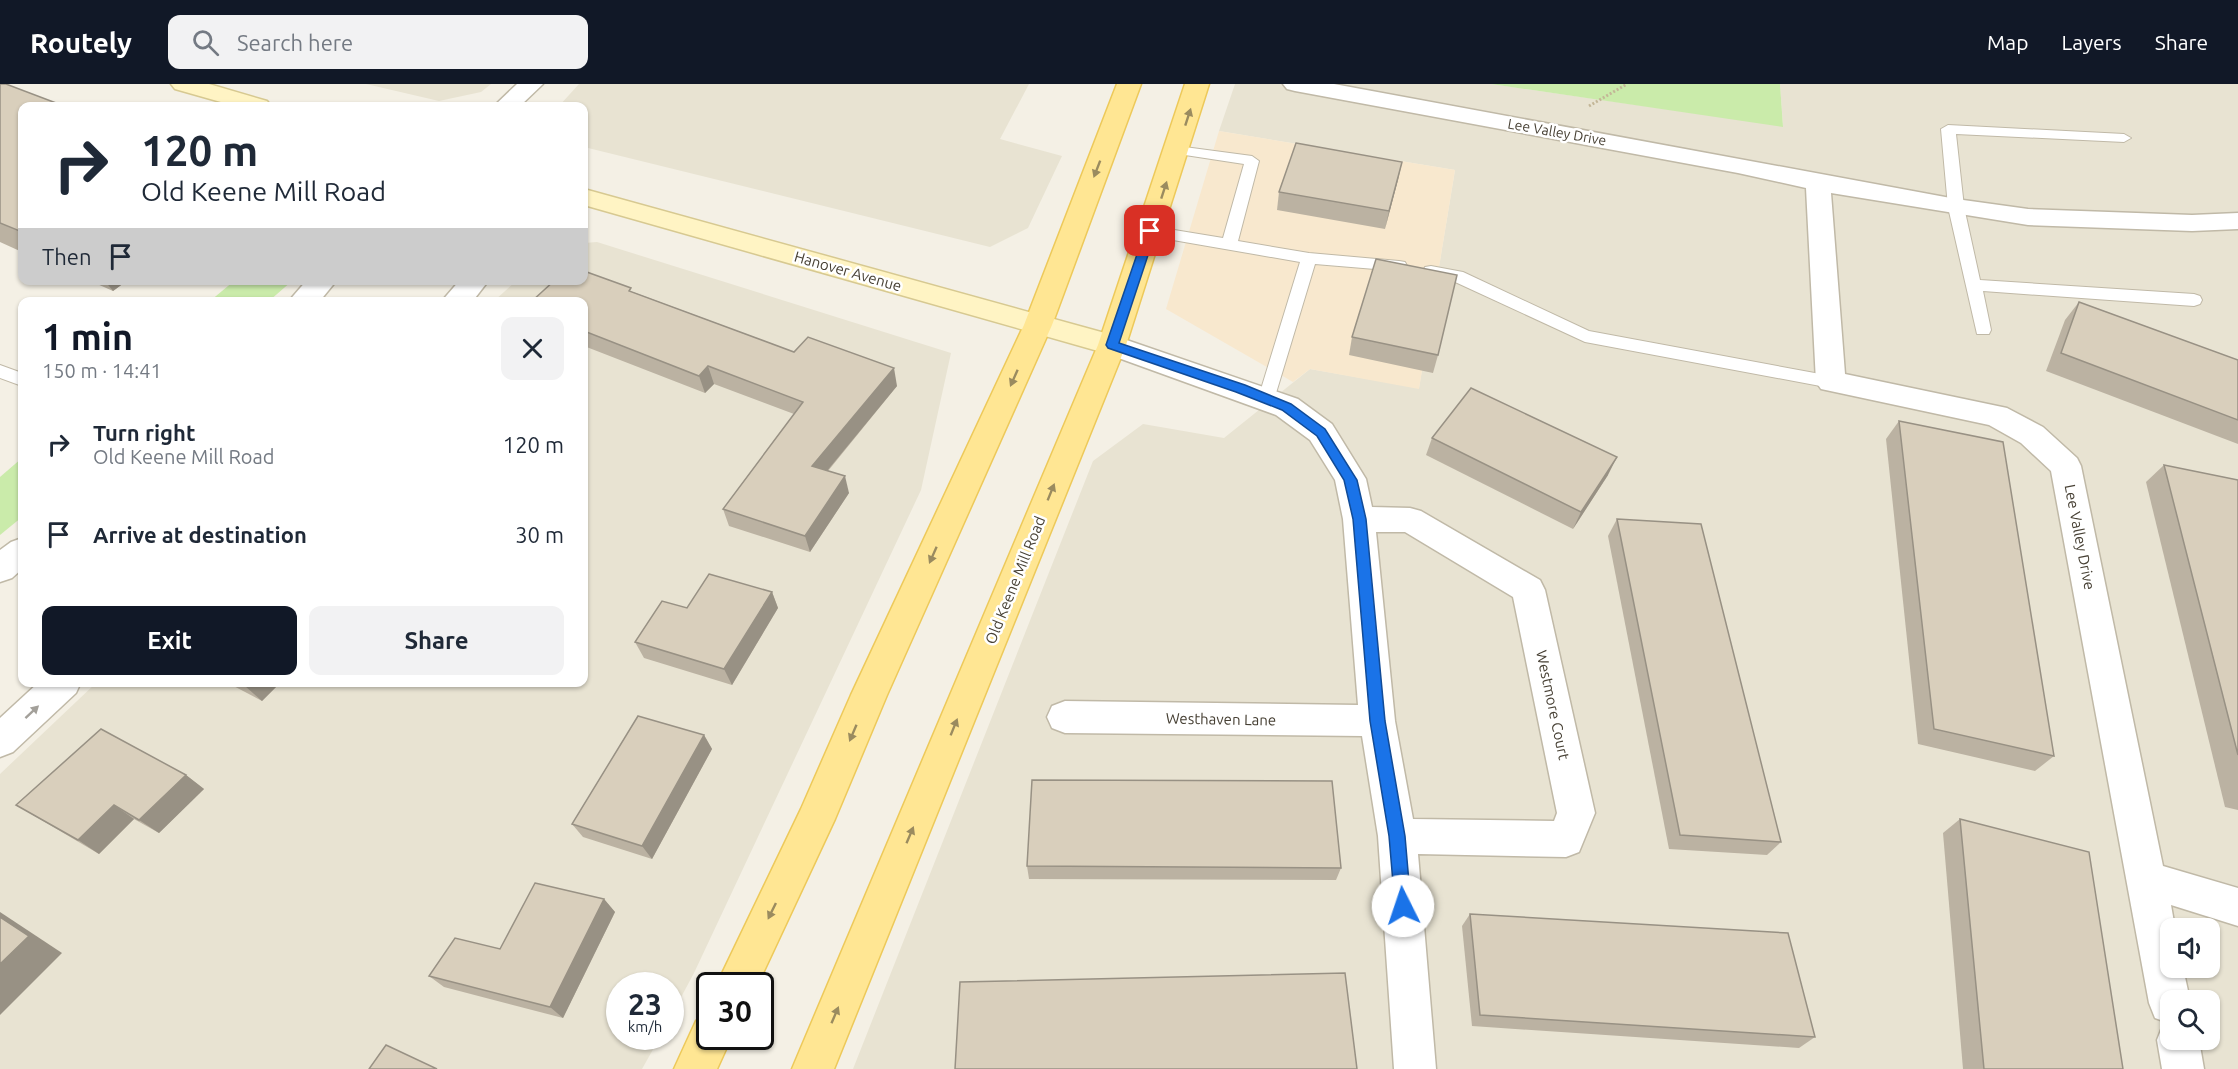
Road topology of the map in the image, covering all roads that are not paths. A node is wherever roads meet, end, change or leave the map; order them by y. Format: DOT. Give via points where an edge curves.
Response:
graph roads {
  1 [pos="183,84"];
  2 [pos="531,84"];
  3 [pos="1129,84"];
  4 [pos="1197,84"];
  5 [pos="1295,84"];
  6 [pos="245,102"];
  7 [pos="511,102"];
  8 [pos="2124,138"];
  9 [pos="1177,150"];
  10 [pos="1818,183"];
  11 [pos="588,198"];
  12 [pos="1956,207"];
  13 [pos="2238,221"];
  14 [pos="1150,231"];
  15 [pos="1228,244"];
  16 [pos="1309,258"];
  17 [pos="319,285"];
  18 [pos="471,285"];
  19 [pos="1973,285"];
  20 [pos="307,297"];
  21 [pos="460,297"];
  22 [pos="2194,300"];
  23 [pos="1038,325"];
  24 [pos="1983,330"];
  25 [pos="1112,345"];
  26 [pos="0,371"];
  27 [pos="18,378"];
  28 [pos="1831,382"];
  29 [pos="1267,399"];
  30 [pos="1359,519"];
  31 [pos="18,554"];
  32 [pos="0,569"];
  33 [pos="59,687"];
  34 [pos="1065,717"];
  35 [pos="1377,721"];
  36 [pos="0,741"];
  37 [pos="1397,836"];
  38 [pos="2146,879"];
  39 [pos="2238,908"];
  40 [pos="743,972"];
  41 [pos="2167,990"];
  42 [pos="704,1050"];
  43 [pos="2180,1050"];
  44 [pos="695,1069"];
  45 [pos="813,1069"];
  46 [pos="1415,1069"];
  47 [pos="2183,1069"];
  1 -- 6 [label="street"];
  2 -- 7 [label="street"];
  3 -- 23 [label="main road, one-way"];
  9 -- 4 [label="main road, Old Keene Mill Road, one-way"];
  5 -- 10 [label="street, Lee Valley Drive"];
  8 -- 12 [label="lane" via="1948,129"];
  14 -- 9 [label="main road, Old Keene Mill Road, one-way"];
  9 -- 15 [label="lane" via="1252,162"];
  10 -- 12 [label="street, Lee Valley Drive"];
  10 -- 28 [label="street"];
  11 -- 23 [label="street, Hanover Avenue"];
  12 -- 13 [label="street, Lee Valley Drive" via="2028,217"];
  12 -- 19 [label="lane"];
  14 -- 15 [label="lane"];
  14 -- 25 [label="main road, Old Keene Mill Road"];
  15 -- 16 [label="lane"];
  16 -- 28 [label="lane" via="1392,264 1457,276 1585,336"];
  16 -- 29 [label="lane"];
  17 -- 20 [label="street"];
  18 -- 21 [label="street"];
  19 -- 22 [label="lane"];
  19 -- 24 [label="lane"];
  23 -- 25 [label="street, Hanover Avenue"];
  23 -- 40 [label="main road, one-way" via="816,819"];
  25 -- 29 [label="street"];
  45 -- 25 [label="main road, Old Keene Mill Road, one-way"];
  26 -- 27 [label="lane"];
  28 -- 38 [label="street, Lee Valley Drive" via="1996,416 2032,435 2066,466"];
  29 -- 30 [label="street" via="1287,407 1321,432 1350,480"];
  30 -- 35 [label="street"];
  30 -- 37 [label="street, Westmore Court" via="1410,520 1528,590 1576,813 1566,838"];
  31 -- 32 [label="street"];
  36 -- 33 [label="street, one-way"];
  34 -- 35 [label="street, Westhaven Lane"];
  35 -- 37 [label="street"];
  37 -- 46 [label="street"];
  38 -- 39 [label="street"];
  38 -- 41 [label="street, Lee Valley Drive"];
  42 -- 44 [label="main road"];
  43 -- 47 [label="street"];
}
